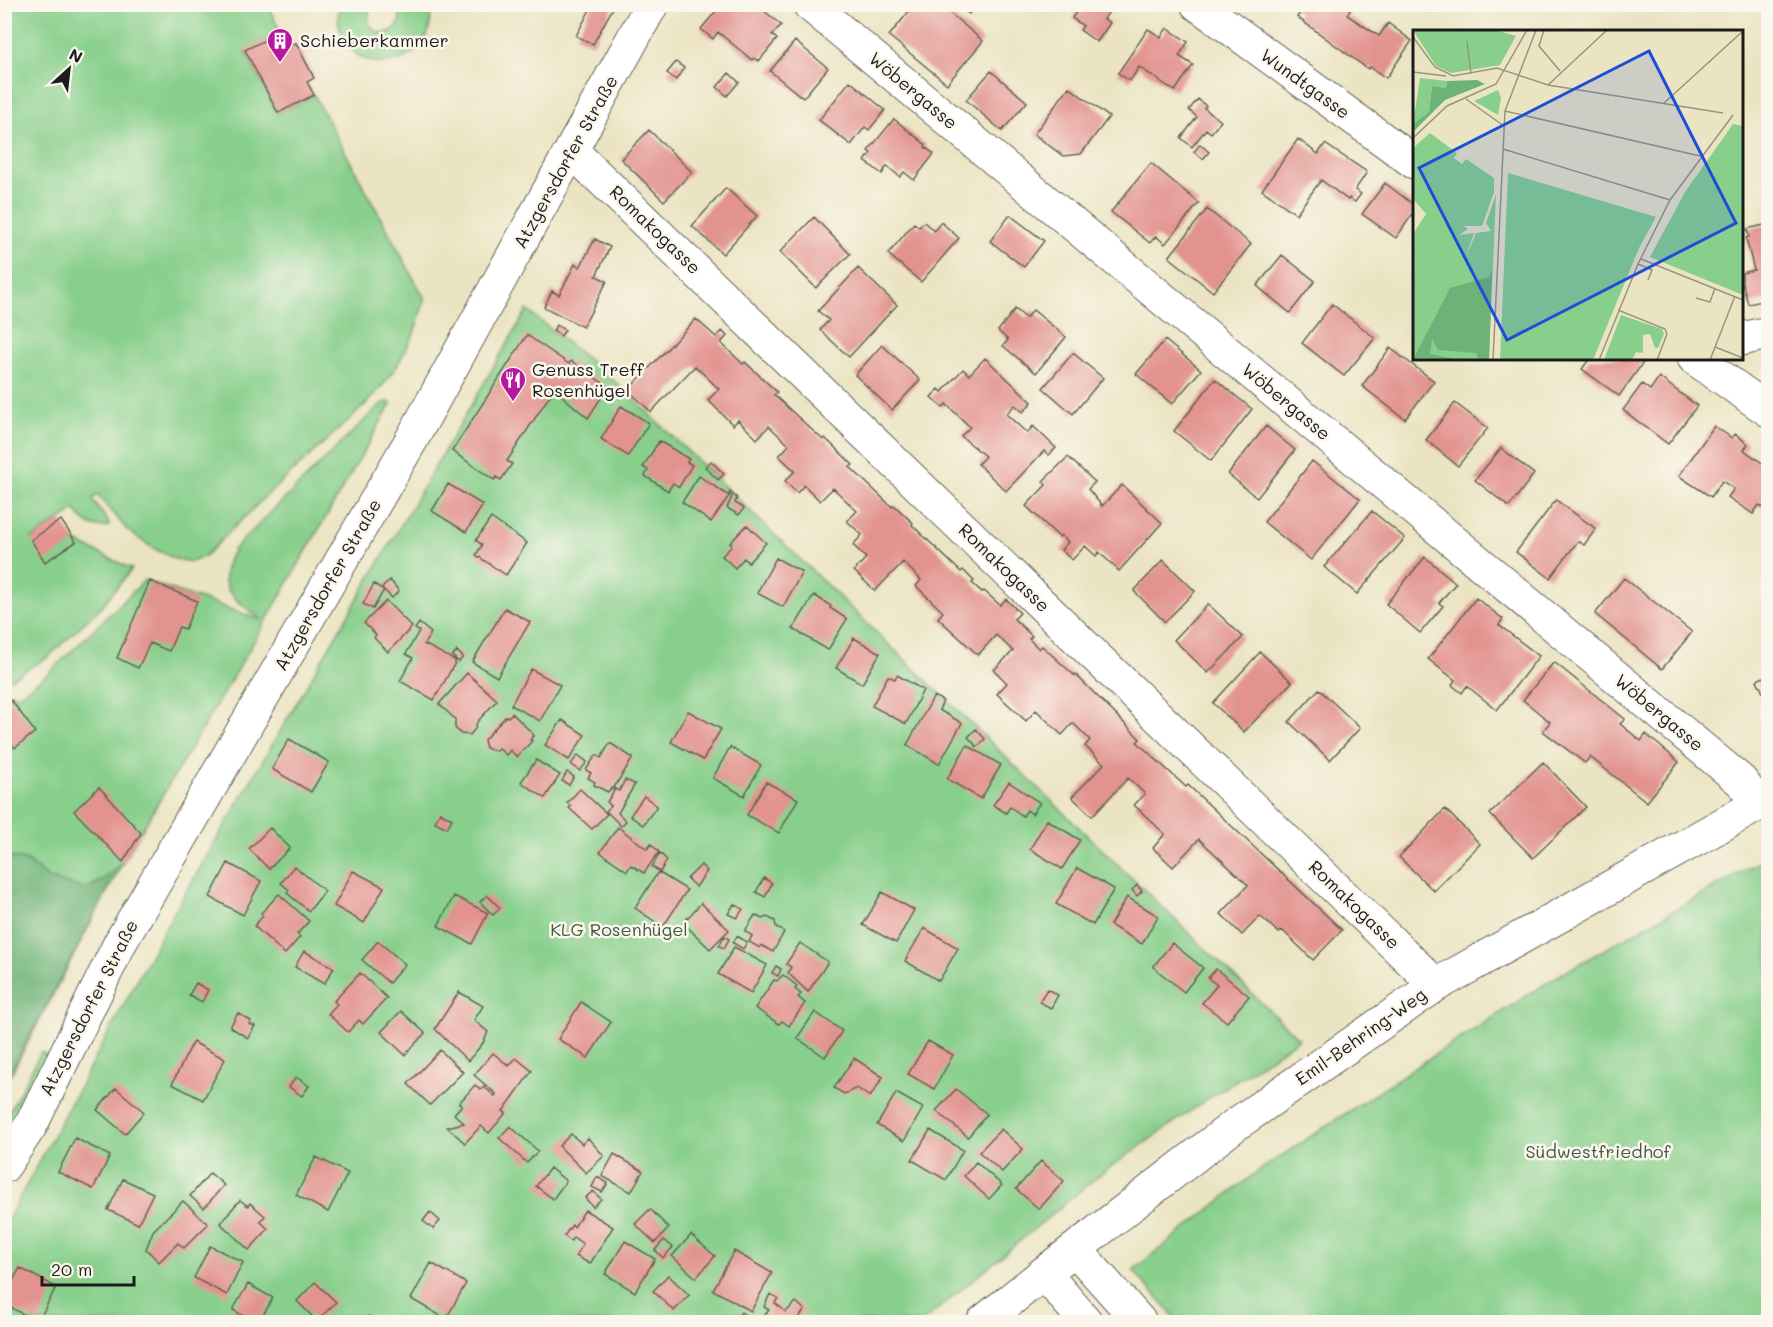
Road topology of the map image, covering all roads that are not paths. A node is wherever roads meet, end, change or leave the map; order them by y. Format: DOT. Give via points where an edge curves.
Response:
graph roads {
  1 [pos="809,4"];
  2 [pos="1197,4"];
  3 [pos="650,5"];
  4 [pos="572,151"];
  5 [pos="1413,161"];
  6 [pos="1768,333"];
  7 [pos="1743,339"];
  8 [pos="1704,361"];
  9 [pos="1768,410"];
  10 [pos="1763,801"];
  11 [pos="1436,985"];
  12 [pos="4,1166"];
  13 [pos="1075,1249"];
  14 [pos="1044,1273"];
  15 [pos="983,1323"];
  16 [pos="1086,1323"];
  17 [pos="1140,1323"];
  1 -- 10 [label="street, Wöbergasse"];
  2 -- 5 [label="street, Wundtgasse"];
  3 -- 4 [label="street, Atzgersdorfer Straße"];
  4 -- 11 [label="street, Romakogasse"];
  4 -- 12 [label="street, Atzgersdorfer Straße" via="401,457 120,943 31,1125"];
  6 -- 7 [label="street"];
  8 -- 9 [label="street"];
  10 -- 11 [label="street, Emil-Behring-Weg"];
  11 -- 13 [label="street, Emil-Behring-Weg" via="1235,1125"];
  13 -- 14 [label="street, Emil-Behring-Weg"];
  13 -- 17 [label="street"];
  14 -- 15 [label="street, Emil-Behring-Weg"];
  14 -- 16 [label="street"];
}
